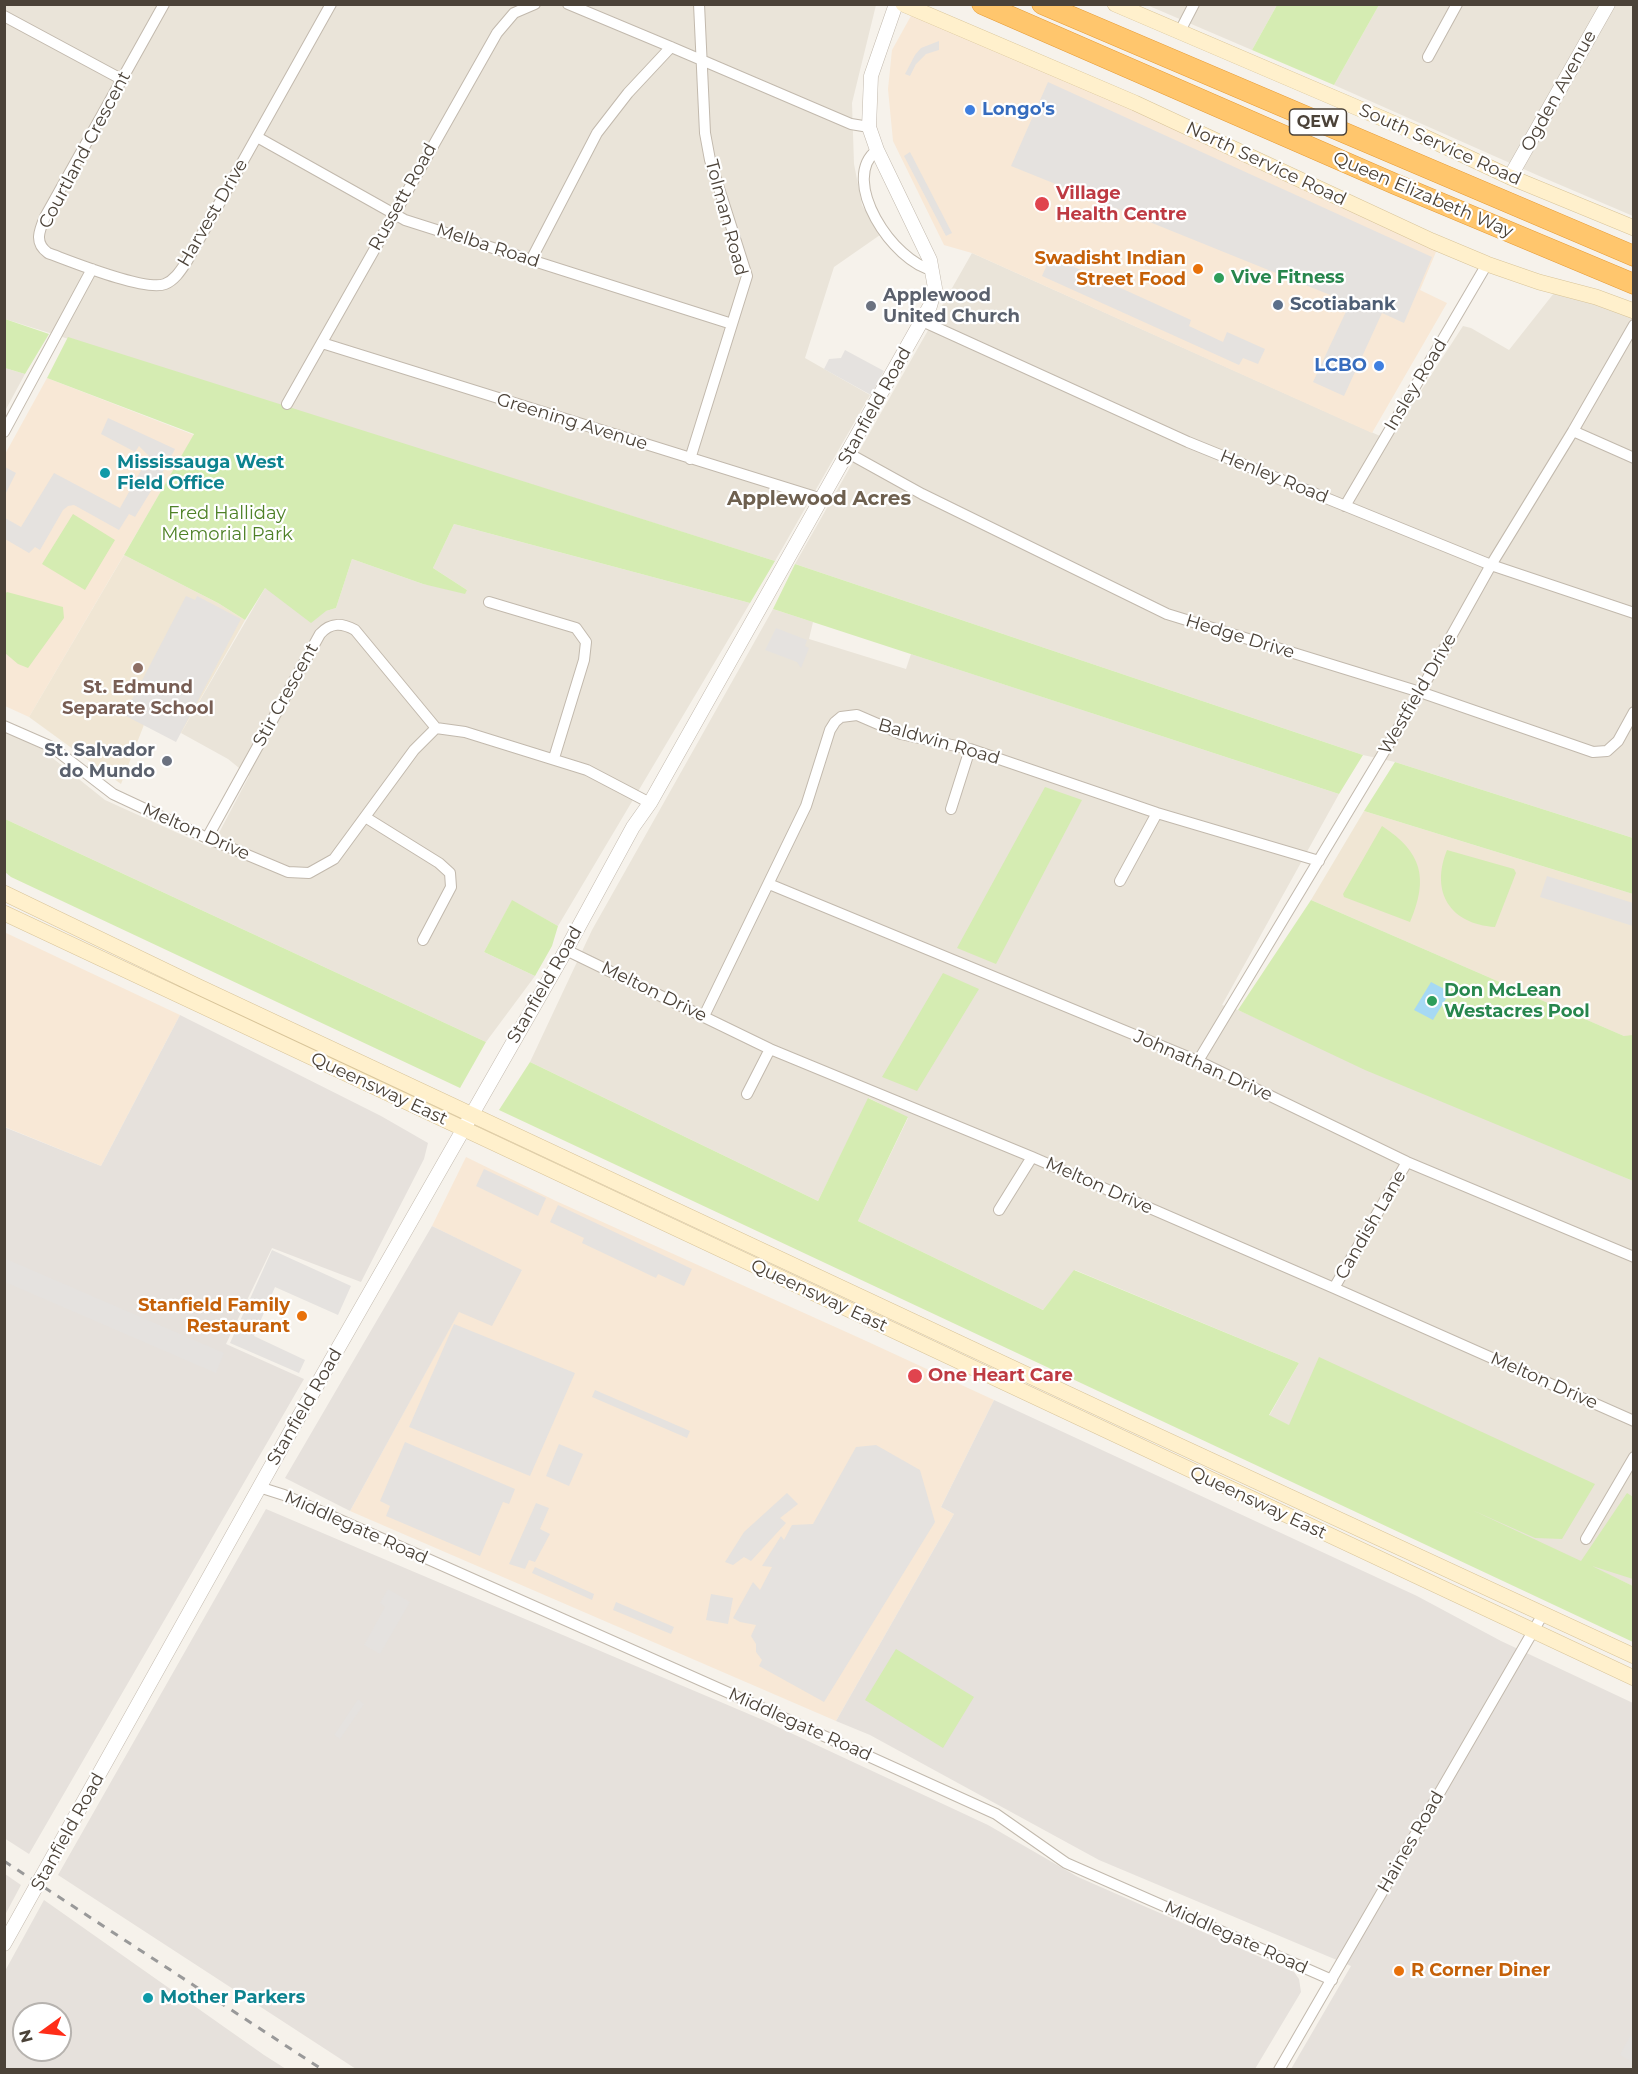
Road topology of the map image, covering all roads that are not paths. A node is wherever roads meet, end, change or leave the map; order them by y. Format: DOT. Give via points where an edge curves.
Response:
graph roads {
  1 [pos="164,4"];
  2 [pos="331,4"];
  3 [pos="535,4"];
  4 [pos="568,4"];
  5 [pos="699,4"];
  6 [pos="896,4"];
  7 [pos="903,4"];
  8 [pos="982,4"];
  9 [pos="1042,4"];
  10 [pos="1115,4"];
  11 [pos="1194,4"];
  12 [pos="1457,4"];
  13 [pos="1608,4"];
  14 [pos="4,16"];
  15 [pos="1179,33"];
  16 [pos="671,47"];
  17 [pos="1428,57"];
  18 [pos="702,60"];
  19 [pos="123,80"];
  20 [pos="868,127"];
  21 [pos="257,137"];
  22 [pos="877,150"];
  23 [pos="1510,177"];
  24 [pos="393,214"];
  25 [pos="1634,228"];
  26 [pos="1634,256"];
  27 [pos="531,260"];
  28 [pos="1487,264"];
  29 [pos="92,269"];
  30 [pos="933,270"];
  31 [pos="1634,285"];
  32 [pos="1634,311"];
  33 [pos="922,321"];
  34 [pos="732,324"];
  35 [pos="1634,325"];
  36 [pos="322,343"];
  37 [pos="287,404"];
  38 [pos="1573,430"];
  39 [pos="4,432"];
  40 [pos="848,453"];
  41 [pos="1634,458"];
  42 [pos="690,459"];
  43 [pos="822,499"];
  44 [pos="1345,506"];
  45 [pos="1491,565"];
  46 [pos="489,602"];
  47 [pos="1634,613"];
  48 [pos="1420,692"];
  49 [pos="1634,712"];
  50 [pos="4,726"];
  51 [pos="436,728"];
  52 [pos="970,748"];
  53 [pos="554,758"];
  54 [pos="650,803"];
  55 [pos="951,810"];
  56 [pos="1157,813"];
  57 [pos="365,817"];
  58 [pos="207,838"];
  59 [pos="1319,861"];
  60 [pos="1120,881"];
  61 [pos="769,884"];
  62 [pos="4,893"];
  63 [pos="4,913"];
  64 [pos="423,940"];
  65 [pos="566,950"];
  66 [pos="704,1016"];
  67 [pos="770,1049"];
  68 [pos="1198,1061"];
  69 [pos="747,1094"];
  70 [pos="472,1113"];
  71 [pos="463,1128"];
  72 [pos="1032,1157"];
  73 [pos="1407,1162"];
  74 [pos="999,1210"];
  75 [pos="1634,1257"];
  76 [pos="1335,1288"];
  77 [pos="1634,1421"];
  78 [pos="1634,1457"];
  79 [pos="259,1487"];
  80 [pos="1586,1539"];
  81 [pos="1543,1614"];
  82 [pos="1533,1631"];
  83 [pos="1634,1656"];
  84 [pos="1634,1678"];
  85 [pos="4,1944"];
  86 [pos="1332,1980"];
  87 [pos="1279,2070"];
  1 -- 19 [label="street, Courtland Crescent"];
  2 -- 21 [label="street, Harvest Drive"];
  3 -- 24 [label="street, Russett Road" via="514,13 496,33"];
  4 -- 16 [label="street"];
  5 -- 18 [label="street, Tolman Road"];
  6 -- 20 [label="street, Stanfield Road" via="872,76"];
  7 -- 28 [label="main road, North Service Road" via="1135,104"];
  8 -- 31 [label="highway, Queen Elizabeth Way / QEW"];
  9 -- 26 [label="highway, Queen Elizabeth Way / QEW"];
  10 -- 15 [label="main road, South Service Road"];
  11 -- 15 [label="street"];
  12 -- 17 [label="street"];
  13 -- 23 [label="street, Ogden Avenue"];
  14 -- 19 [label="street"];
  15 -- 23 [label="main road, South Service Road"];
  16 -- 18 [label="street"];
  16 -- 27 [label="street" via="597,133"];
  18 -- 20 [label="street" via="851,124"];
  18 -- 34 [label="street, Tolman Road" via="710,160 747,276"];
  19 -- 29 [label="street, Courtland Crescent" via="45,217 38,239 48,253"];
  20 -- 22 [label="street, Stanfield Road"];
  21 -- 24 [label="street, Melba Road"];
  21 -- 29 [label="street, Harvest Drive" via="177,275 167,283 146,285"];
  22 -- 30 [label="street, Stanfield Road"];
  22 -- 30 [label="street" via="865,163 865,172 866,198 877,223 907,257"];
  23 -- 25 [label="main road, South Service Road"];
  24 -- 27 [label="street, Melba Road"];
  24 -- 36 [label="street, Russett Road"];
  27 -- 34 [label="street, Melba Road"];
  28 -- 32 [label="main road, North Service Road"];
  28 -- 44 [label="street, Insley Road"];
  29 -- 39 [label="street"];
  30 -- 33 [label="street, Stanfield Road" via="933,296"];
  33 -- 40 [label="street, Stanfield Road"];
  33 -- 44 [label="street, Henley Road" via="1188,442"];
  34 -- 42 [label="street, Tolman Road"];
  35 -- 38 [label="street, Westfield Drive"];
  36 -- 37 [label="street, Russett Road"];
  36 -- 42 [label="street, Greening Avenue"];
  38 -- 41 [label="street"];
  38 -- 45 [label="street, Westfield Drive"];
  40 -- 43 [label="street, Stanfield Road"];
  40 -- 48 [label="street, Hedge Drive" via="922,494 1167,614"];
  42 -- 43 [label="street, Greening Avenue"];
  43 -- 54 [label="street, Stanfield Road"];
  44 -- 45 [label="street, Henley Road"];
  45 -- 47 [label="street, Henley Road"];
  45 -- 48 [label="street, Westfield Drive"];
  46 -- 53 [label="street" via="576,628 585,642 584,660"];
  48 -- 49 [label="street, Hedge Drive" via="1593,752 1607,751 1618,741"];
  48 -- 59 [label="street, Westfield Drive"];
  50 -- 58 [label="street, Melton Drive" via="52,747 113,794"];
  51 -- 53 [label="street" via="465,732"];
  51 -- 57 [label="street, Melton Drive" via="414,750"];
  51 -- 58 [label="street, Stir Crescent" via="355,630 342,624 332,625 320,634"];
  52 -- 55 [label="street"];
  52 -- 56 [label="street, Baldwin Road"];
  52 -- 61 [label="street, Baldwin Road" via="901,734 857,715 841,717 830,730 806,806"];
  53 -- 54 [label="street"];
  54 -- 65 [label="street, Stanfield Road"];
  56 -- 59 [label="street, Baldwin Road"];
  56 -- 60 [label="street"];
  57 -- 58 [label="street, Melton Drive" via="334,859 309,873 288,872"];
  57 -- 64 [label="street" via="450,873 450,890"];
  59 -- 68 [label="street, Westfield Drive"];
  61 -- 66 [label="street, Baldwin Road"];
  61 -- 68 [label="street, Johnathan Drive"];
  62 -- 70 [label="main road, Queensway East"];
  63 -- 71 [label="main road, Queensway East"];
  65 -- 66 [label="street, Melton Drive"];
  65 -- 70 [label="street, Stanfield Road"];
  66 -- 67 [label="street, Melton Drive"];
  67 -- 69 [label="street"];
  67 -- 72 [label="street, Melton Drive"];
  68 -- 73 [label="street, Johnathan Drive"];
  70 -- 71 [label="street, Stanfield Road"];
  70 -- 81 [label="main road, Queensway East"];
  71 -- 79 [label="street, Stanfield Road"];
  71 -- 82 [label="main road, Queensway East"];
  72 -- 74 [label="street"];
  72 -- 76 [label="street, Melton Drive"];
  73 -- 75 [label="street, Johnathan Drive"];
  73 -- 76 [label="street, Candish Lane"];
  76 -- 77 [label="street, Melton Drive"];
  78 -- 80 [label="street"];
  79 -- 85 [label="street, Stanfield Road"];
  79 -- 86 [label="street, Middlegate Road" via="719,1688 987,1811 1066,1863"];
  81 -- 82 [label="street, Haines Road"];
  81 -- 83 [label="main road, Queensway East"];
  82 -- 84 [label="main road, Queensway East"];
  82 -- 86 [label="street, Haines Road"];
  86 -- 87 [label="street, Haines Road"];
}
